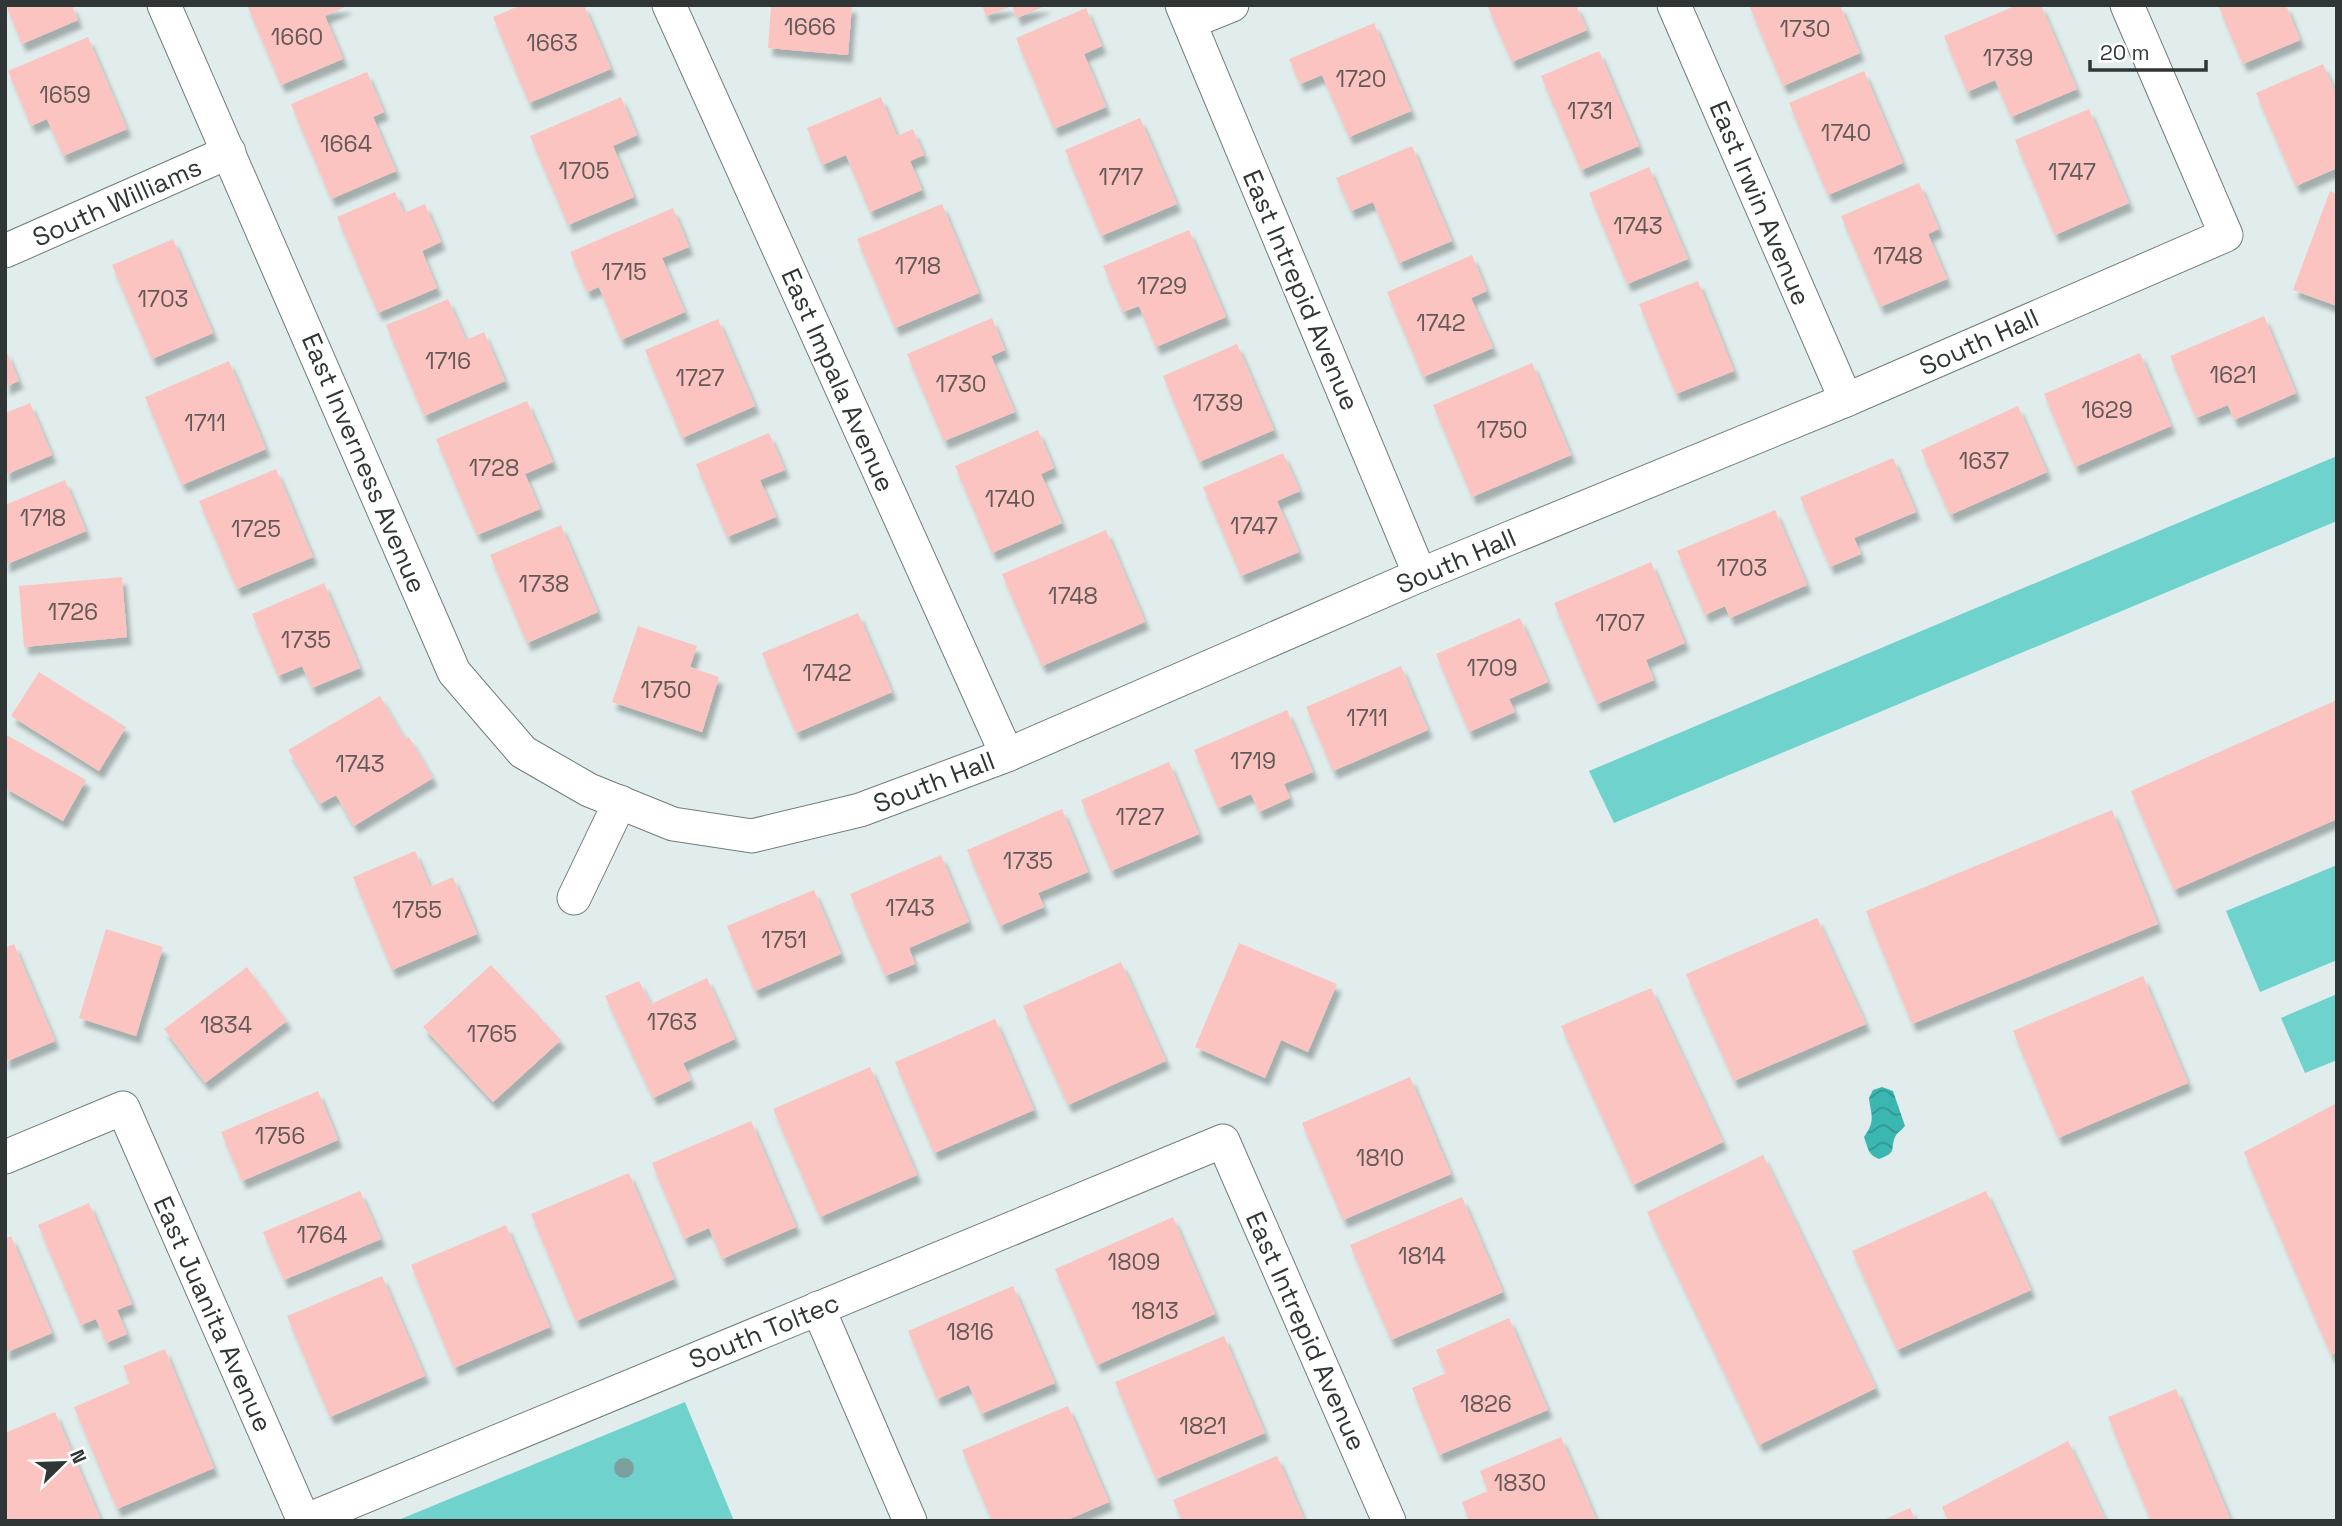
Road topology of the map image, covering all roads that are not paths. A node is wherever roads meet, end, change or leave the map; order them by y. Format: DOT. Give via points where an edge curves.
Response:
graph roads {
  1 [pos="164,5"];
  2 [pos="669,5"];
  3 [pos="1232,5"];
  4 [pos="1674,5"];
  5 [pos="2127,5"];
  6 [pos="1186,14"];
  7 [pos="229,152"];
  8 [pos="5,251"];
  9 [pos="1846,400"];
  10 [pos="1420,575"];
  11 [pos="1007,755"];
  12 [pos="620,802"];
  13 [pos="673,824"];
  14 [pos="574,898"];
  15 [pos="1223,1141"];
  16 [pos="5,1157"];
  17 [pos="818,1308"];
  18 [pos="304,1521"];
  19 [pos="910,1521"];
  20 [pos="1389,1521"];
  1 -- 7 [label="street, East Inverness Avenue"];
  2 -- 11 [label="street, East Impala Avenue"];
  3 -- 6 [label="street"];
  4 -- 9 [label="street, East Irwin Avenue"];
  5 -- 9 [label="street, South Hall" via="2226,235"];
  6 -- 10 [label="street, East Intrepid Avenue"];
  7 -- 8 [label="street, South Williams"];
  7 -- 12 [label="street, East Inverness Avenue" via="454,671 523,752 589,790"];
  9 -- 10 [label="street, South Hall"];
  10 -- 11 [label="street, South Hall"];
  11 -- 13 [label="street, South Hall" via="860,810 752,835"];
  12 -- 13 [label="street, East Inverness Avenue"];
  12 -- 14 [label="street"];
  15 -- 17 [label="street, South Toltec"];
  15 -- 20 [label="street, East Intrepid Avenue"];
  16 -- 18 [label="street, East Juanita Avenue" via="123,1108"];
  17 -- 18 [label="street, South Toltec"];
  17 -- 19 [label="street"];
}
